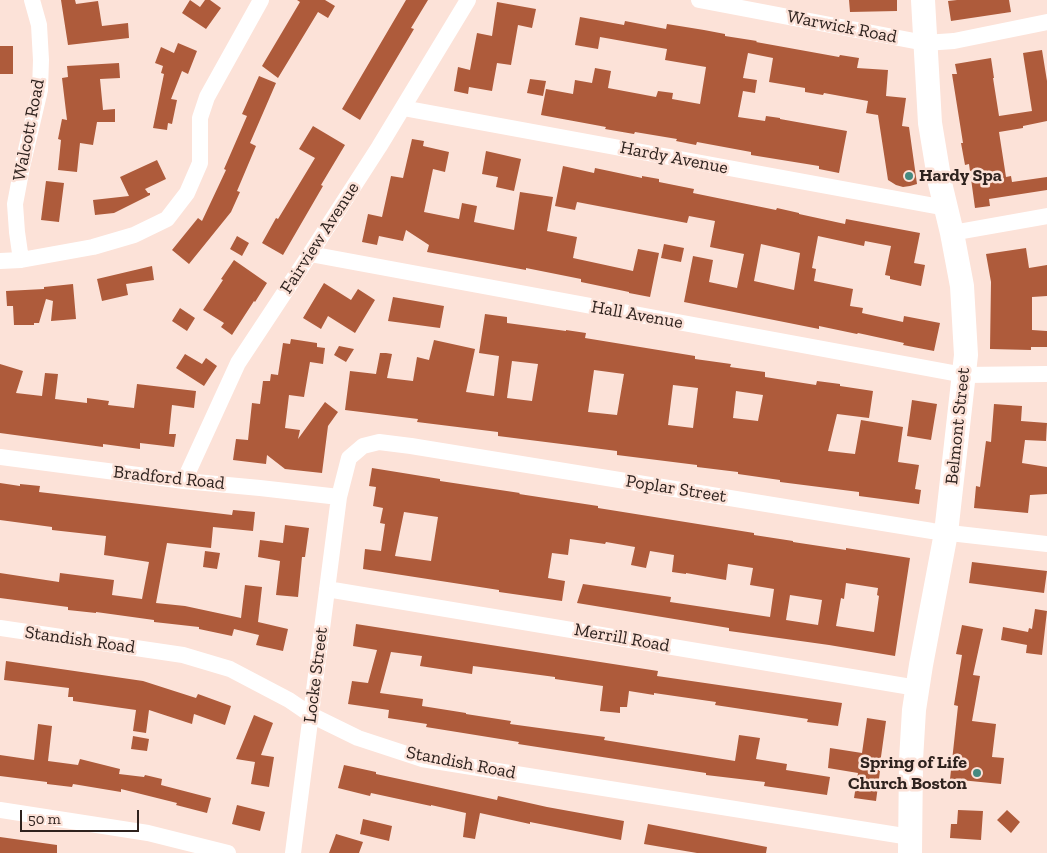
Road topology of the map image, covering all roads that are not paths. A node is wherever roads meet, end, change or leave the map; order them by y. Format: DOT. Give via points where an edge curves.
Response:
graph roads {
  1 [pos="32,0"];
  2 [pos="260,0"];
  3 [pos="468,0"];
  4 [pos="699,0"];
  5 [pos="923,0"];
  6 [pos="1047,22"];
  7 [pos="926,43"];
  8 [pos="403,108"];
  9 [pos="946,208"];
  10 [pos="1047,216"];
  11 [pos="952,233"];
  12 [pos="310,254"];
  13 [pos="21,260"];
  14 [pos="0,261"];
  15 [pos="1047,374"];
  16 [pos="964,375"];
  17 [pos="0,458"];
  18 [pos="184,481"];
  19 [pos="339,497"];
  20 [pos="946,533"];
  21 [pos="1047,544"];
  22 [pos="327,589"];
  23 [pos="0,628"];
  24 [pos="918,688"];
  25 [pos="311,715"];
  26 [pos="0,810"];
  27 [pos="910,845"];
  28 [pos="228,853"];
  29 [pos="293,853"];
  1 -- 13 [label="street, Walcott Road" via="39,25 40,90 15,204"];
  2 -- 13 [label="street" via="207,97 200,118 200,163 188,193 167,219 134,236 93,248"];
  3 -- 8 [label="street, Fairview Avenue"];
  4 -- 7 [label="street, Warwick Road"];
  5 -- 7 [label="main road, Belmont Street"];
  6 -- 7 [label="street, Warwick Road" via="954,41"];
  7 -- 9 [label="main road, Belmont Street" via="930,123"];
  8 -- 9 [label="street, Hardy Avenue"];
  8 -- 12 [label="street, Fairview Avenue"];
  9 -- 11 [label="main road, Belmont Street"];
  10 -- 11 [label="street"];
  11 -- 16 [label="main road, Belmont Street" via="962,286"];
  12 -- 16 [label="street, Hall Avenue"];
  12 -- 18 [label="street, Fairview Avenue" via="238,363"];
  13 -- 14 [label="street"];
  15 -- 16 [label="street, Hall Avenue"];
  16 -- 20 [label="main road, Belmont Street"];
  17 -- 18 [label="street, Bradford Road"];
  18 -- 19 [label="street, Bradford Road"];
  19 -- 20 [label="street, Poplar Street" via="349,458 363,446 379,442"];
  19 -- 22 [label="street, Locke Street"];
  20 -- 21 [label="street, Poplar Street"];
  20 -- 24 [label="main road, Belmont Street"];
  22 -- 24 [label="street, Merrill Road"];
  22 -- 25 [label="street, Locke Street"];
  23 -- 25 [label="street, Standish Road" via="183,655 230,669"];
  24 -- 27 [label="main road, Belmont Street" via="912,744"];
  25 -- 27 [label="street, Standish Road" via="358,738 422,759"];
  25 -- 29 [label="street, Locke Street"];
  26 -- 28 [label="street" via="148,833"];
}
